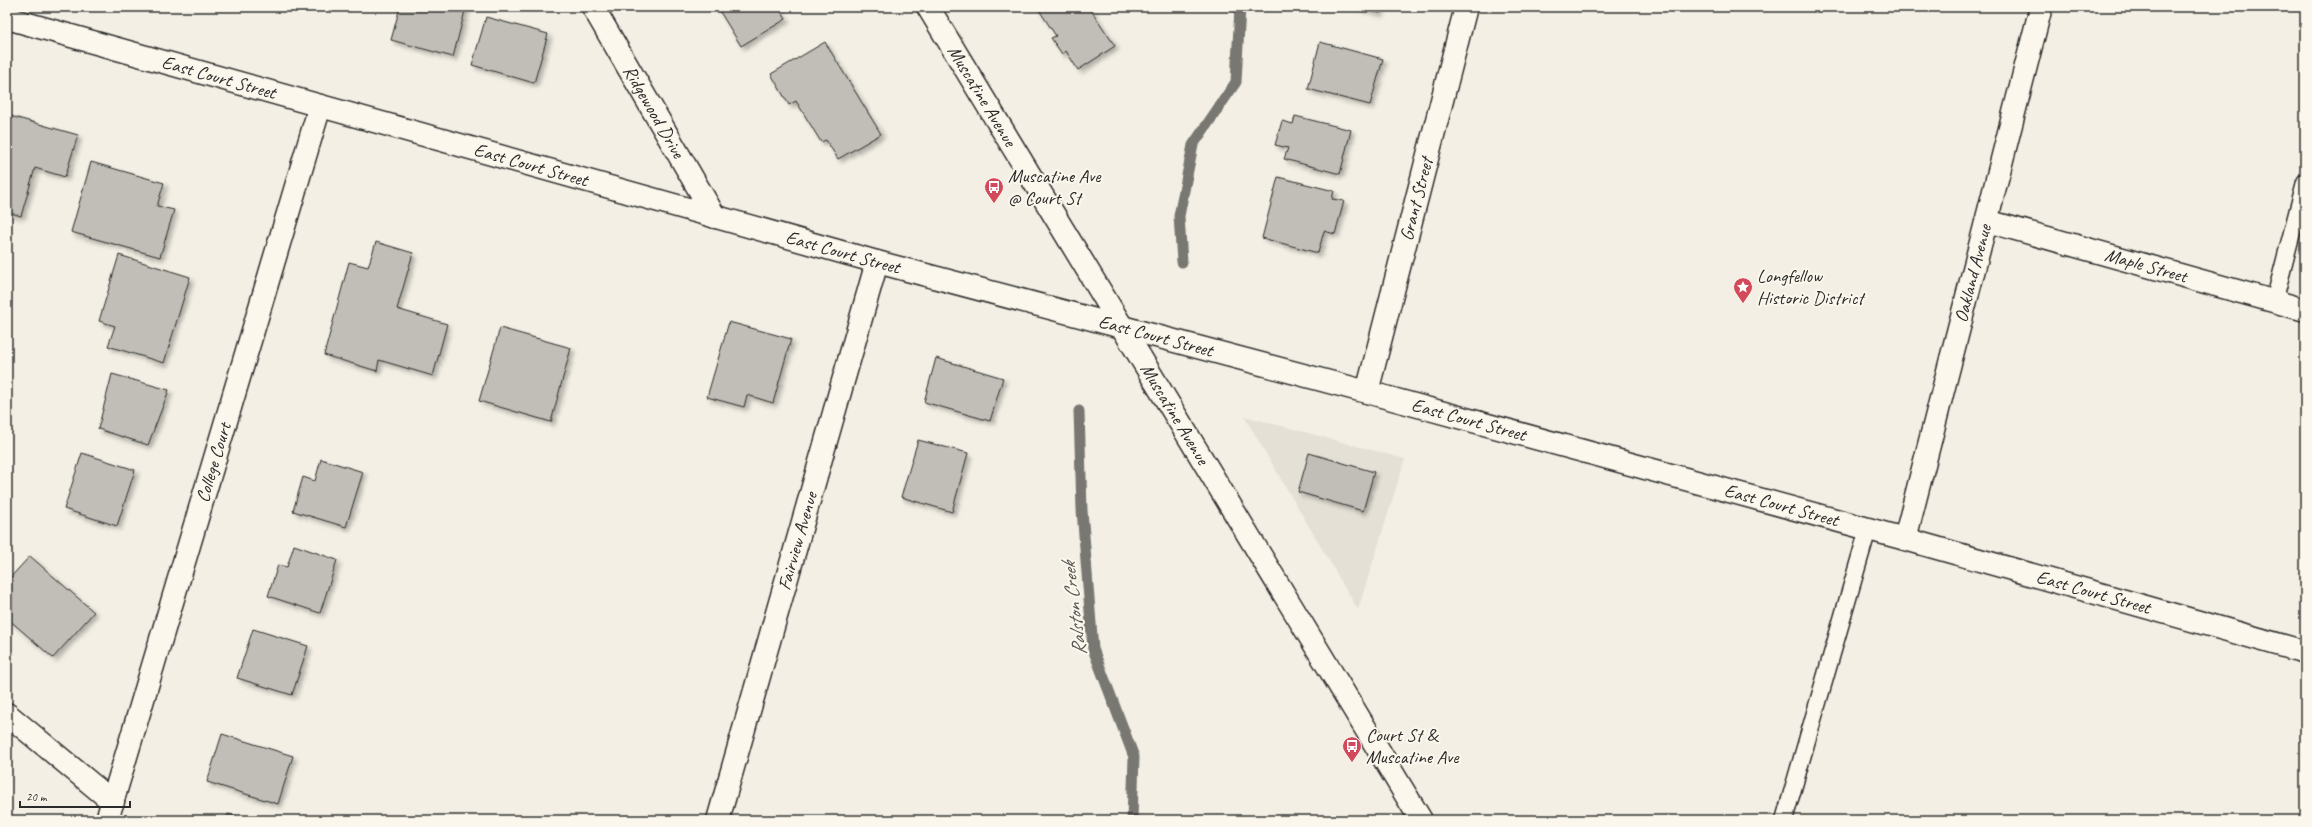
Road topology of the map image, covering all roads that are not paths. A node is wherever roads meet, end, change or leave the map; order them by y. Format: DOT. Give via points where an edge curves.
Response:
graph roads {
  1 [pos="593,7"];
  2 [pos="928,7"];
  3 [pos="1466,7"];
  4 [pos="2041,7"];
  5 [pos="7,18"];
  6 [pos="320,106"];
  7 [pos="2305,182"];
  8 [pos="715,216"];
  9 [pos="1987,221"];
  10 [pos="877,262"];
  11 [pos="2274,302"];
  12 [pos="2305,310"];
  13 [pos="1121,326"];
  14 [pos="1366,392"];
  15 [pos="1868,529"];
  16 [pos="1905,539"];
  17 [pos="2305,652"];
  18 [pos="7,714"];
  19 [pos="110,811"];
  20 [pos="718,820"];
  21 [pos="1421,820"];
  22 [pos="1784,820"];
  1 -- 8 [label="street, Ridgewood Drive"];
  2 -- 13 [label="street, Muscatine Avenue"];
  3 -- 14 [label="street, Grant Street"];
  4 -- 9 [label="street, Oakland Avenue"];
  5 -- 6 [label="street, East Court Street"];
  6 -- 8 [label="street, East Court Street"];
  6 -- 19 [label="street, College Court"];
  7 -- 11 [label="lane"];
  8 -- 10 [label="street, East Court Street"];
  9 -- 11 [label="street, Maple Street"];
  9 -- 16 [label="street, Oakland Avenue"];
  10 -- 13 [label="street, East Court Street"];
  10 -- 20 [label="street, Fairview Avenue"];
  11 -- 12 [label="street, Maple Street"];
  13 -- 14 [label="street, East Court Street"];
  13 -- 21 [label="street, Muscatine Avenue"];
  14 -- 15 [label="street, East Court Street"];
  15 -- 16 [label="street, East Court Street"];
  15 -- 22 [label="lane"];
  16 -- 17 [label="street, East Court Street"];
  18 -- 19 [label="street"];
}
